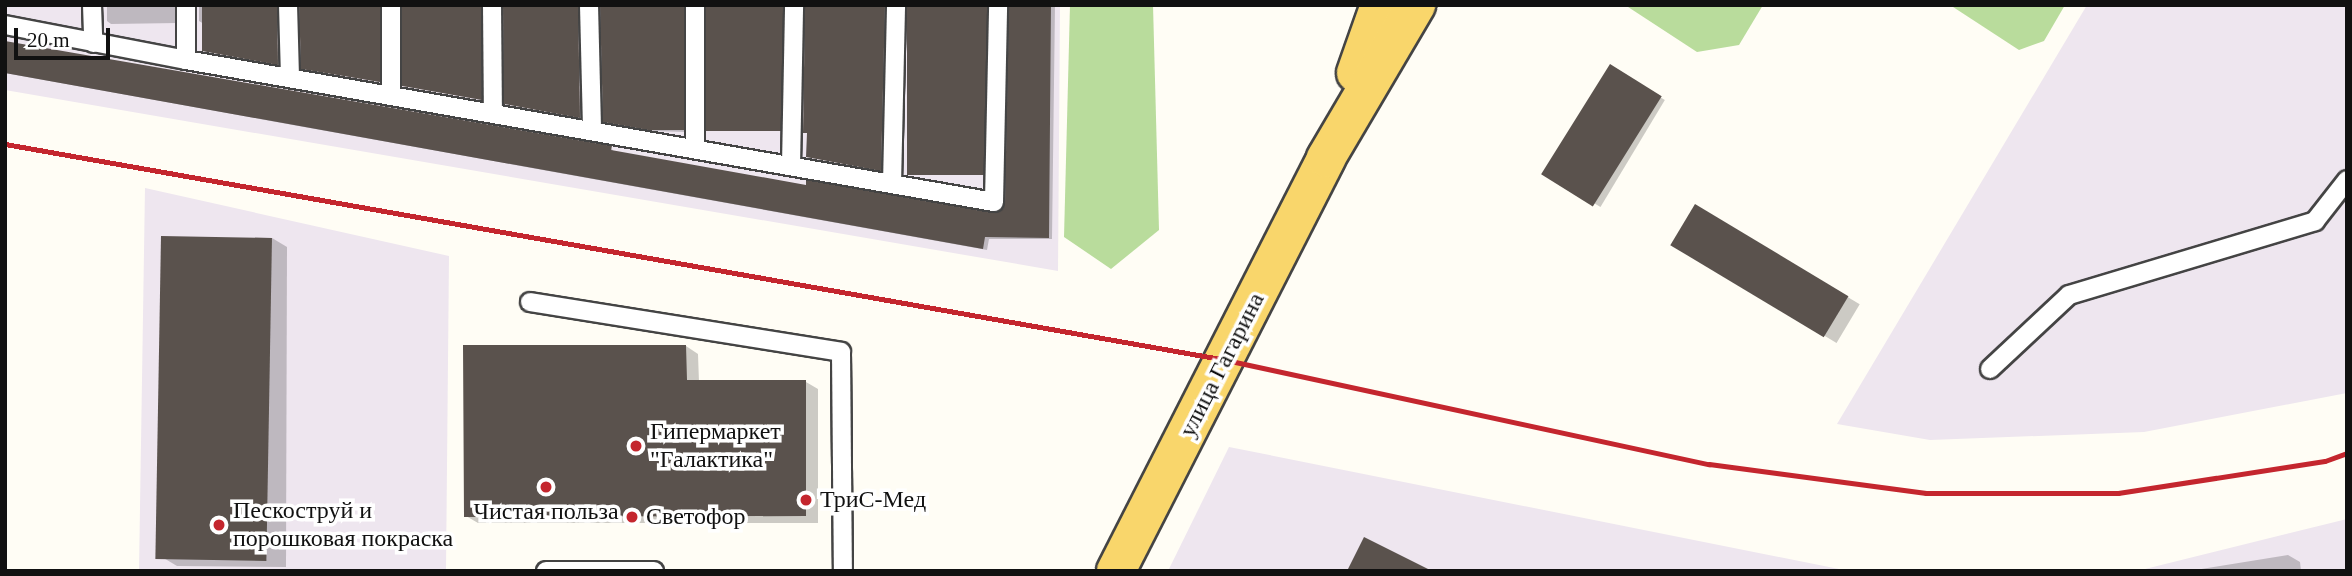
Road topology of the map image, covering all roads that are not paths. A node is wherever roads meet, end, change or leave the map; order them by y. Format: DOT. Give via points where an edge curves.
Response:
graph roads {
  1 [pos="92,5"];
  2 [pos="186,5"];
  3 [pos="288,5"];
  4 [pos="391,5"];
  5 [pos="492,5"];
  6 [pos="589,5"];
  7 [pos="695,5"];
  8 [pos="794,5"];
  9 [pos="896,5"];
  10 [pos="999,5"];
  11 [pos="1380,5"];
  12 [pos="1416,5"];
  13 [pos="5,24"];
  14 [pos="93,43"];
  15 [pos="186,60"];
  16 [pos="290,77"];
  17 [pos="391,95"];
  18 [pos="493,113"];
  19 [pos="593,131"];
  20 [pos="695,149"];
  21 [pos="1326,158"];
  22 [pos="791,166"];
  23 [pos="2347,180"];
  24 [pos="892,184"];
  25 [pos="530,302"];
  26 [pos="1990,369"];
  27 [pos="545,571"];
  28 [pos="654,571"];
  29 [pos="843,571"];
  30 [pos="1116,571"];
  1 -- 14 [label="lane"];
  2 -- 15 [label="lane"];
  3 -- 16 [label="lane"];
  4 -- 17 [label="lane"];
  5 -- 18 [label="lane"];
  6 -- 19 [label="lane"];
  7 -- 20 [label="lane"];
  8 -- 22 [label="lane"];
  9 -- 24 [label="lane"];
  10 -- 24 [label="lane" via="994,202"];
  11 -- 21 [label="main road"];
  12 -- 21 [label="main road"];
  13 -- 14 [label="lane"];
  14 -- 15 [label="lane"];
  15 -- 16 [label="lane"];
  16 -- 17 [label="lane"];
  17 -- 18 [label="lane"];
  18 -- 19 [label="lane"];
  19 -- 20 [label="lane"];
  20 -- 22 [label="lane"];
  21 -- 30 [label="main road, улица Гагарина"];
  22 -- 24 [label="lane"];
  23 -- 26 [label="lane" via="2315,221 2069,295"];
  25 -- 29 [label="lane" via="841,352"];
  27 -- 28 [label="lane"];
}
